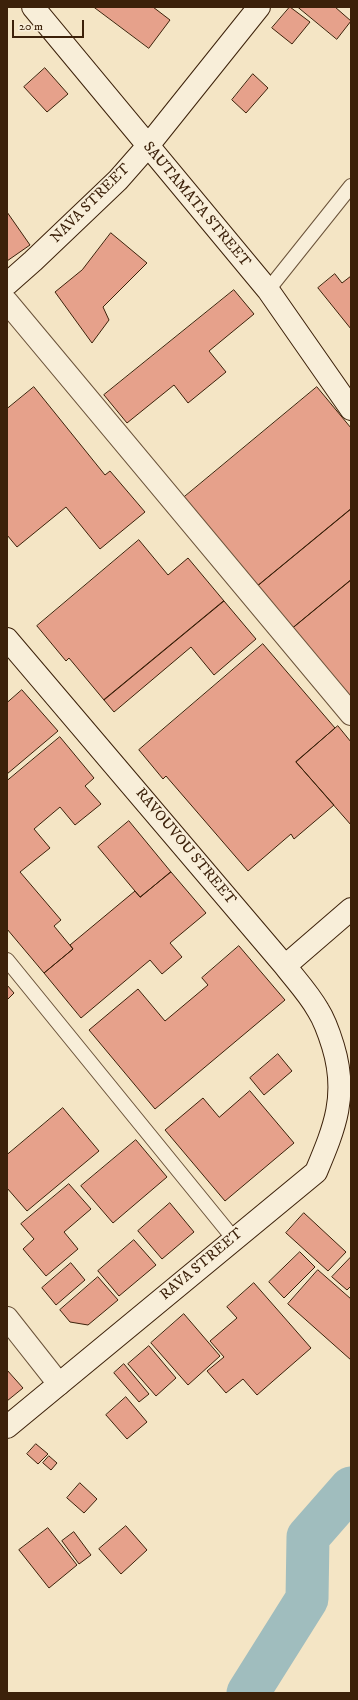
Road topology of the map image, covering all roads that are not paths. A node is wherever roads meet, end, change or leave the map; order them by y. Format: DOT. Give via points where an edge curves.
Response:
graph roads {
  1 [pos="33,7"];
  2 [pos="259,7"];
  3 [pos="147,146"];
  4 [pos="351,186"];
  5 [pos="7,284"];
  6 [pos="268,290"];
  7 [pos="7,302"];
  8 [pos="351,409"];
  9 [pos="7,638"];
  10 [pos="351,714"];
  11 [pos="351,908"];
  12 [pos="7,960"];
  13 [pos="285,966"];
  14 [pos="339,1070"];
  15 [pos="234,1239"];
  16 [pos="7,1318"];
  17 [pos="59,1384"];
  18 [pos="7,1427"];
  1 -- 3 [label="street, SAUTAMATA STREET"];
  2 -- 3 [label="street, NAVA STREET"];
  3 -- 5 [label="street, NAVA STREET" via="118,180"];
  3 -- 6 [label="street, SAUTAMATA STREET"];
  4 -- 6 [label="lane"];
  6 -- 8 [label="street, SAUTAMATA STREET"];
  7 -- 10 [label="street"];
  9 -- 13 [label="street, RAVOUVOU STREET"];
  11 -- 13 [label="street"];
  12 -- 15 [label="lane"];
  13 -- 14 [label="street, RAVOUVOU STREET" via="318,1009 327,1027"];
  14 -- 15 [label="street, RAVA STREET" via="340,1094 336,1115 316,1172"];
  15 -- 17 [label="street, RAVA STREET"];
  16 -- 17 [label="street"];
  17 -- 18 [label="street, RAVA STREET"];
}
